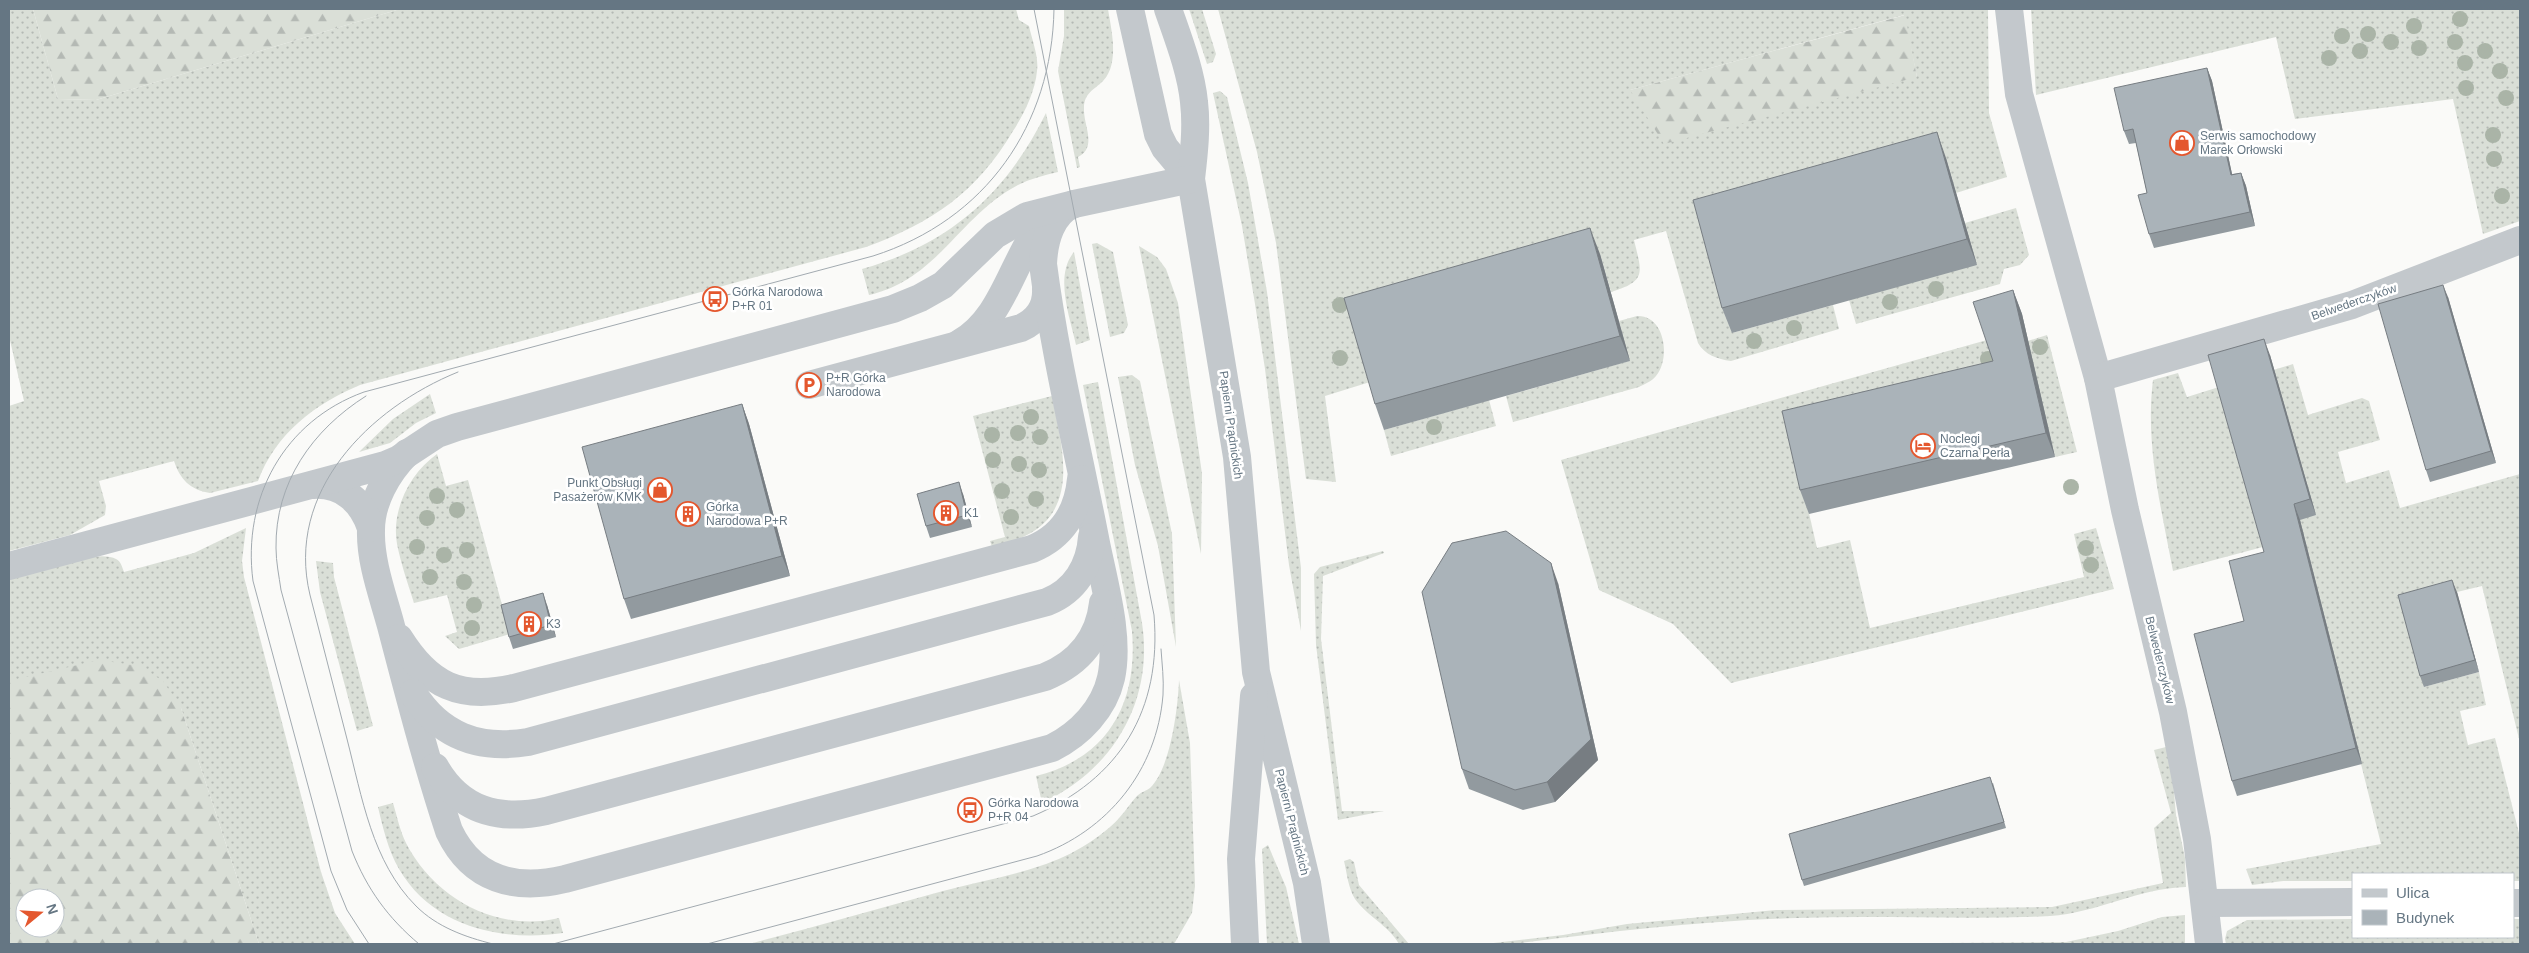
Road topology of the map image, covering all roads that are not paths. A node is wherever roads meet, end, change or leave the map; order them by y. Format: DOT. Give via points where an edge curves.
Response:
graph roads {
  1 [pos="1130,9"];
  2 [pos="1168,9"];
  3 [pos="2009,9"];
  4 [pos="1191,179"];
  5 [pos="1068,205"];
  6 [pos="2520,240"];
  7 [pos="1046,289"];
  8 [pos="940,351"];
  9 [pos="2098,378"];
  10 [pos="809,385"];
  11 [pos="407,453"];
  12 [pos="1080,460"];
  13 [pos="306,486"];
  14 [pos="1090,508"];
  15 [pos="370,528"];
  16 [pos="9,566"];
  17 [pos="1103,579"];
  18 [pos="387,612"];
  19 [pos="402,670"];
  20 [pos="1256,672"];
  21 [pos="421,736"];
  22 [pos="2352,902"];
  23 [pos="2206,903"];
  24 [pos="1245,944"];
  25 [pos="1316,944"];
  26 [pos="2209,944"];
  1 -- 4 [label="street, Papierni Prądnickich" via="1158,134"];
  2 -- 4 [label="street, Papierni Prądnickich" via="1192,84 1195,137"];
  3 -- 9 [label="street, Belwederczyków" via="2019,94"];
  4 -- 5 [label="street"];
  4 -- 20 [label="street, Papierni Prądnickich" via="1237,457"];
  5 -- 7 [label="street" via="1048,233 1044,251"];
  5 -- 8 [label="street" via="1048,217 1032,237 983,324 966,339"];
  5 -- 11 [label="street" via="1027,216 1004,228 944,285 907,304 457,427 437,434"];
  6 -- 9 [label="street, Belwederczyków" via="2352,305"];
  7 -- 8 [label="street" via="1043,308 1027,326"];
  7 -- 12 [label="street"];
  8 -- 10 [label="street"];
  9 -- 23 [label="street, Belwederczyków" via="2182,756"];
  11 -- 13 [label="street" via="391,463"];
  11 -- 15 [label="street" via="383,486"];
  12 -- 14 [label="street"];
  12 -- 18 [label="street" via="1081,487 1070,517 1056,535 1038,547 505,690 470,692 453,689 436,679 405,647"];
  13 -- 15 [label="street" via="326,485 342,490 357,502"];
  13 -- 16 [label="street"];
  14 -- 17 [label="street"];
  14 -- 19 [label="street" via="1092,537 1088,562 1072,586 1054,600 528,742 482,744 458,735 424,710"];
  15 -- 18 [label="street" via="373,558"];
  17 -- 21 [label="street" via="1102,610 1094,637 1073,663 1052,674 546,811 502,816 460,798 439,774"];
  17 -- 21 [label="street" via="1113,646 1109,682 1095,713 1082,728 1060,744 565,879 538,884 512,883 495,878 471,863 449,831"];
  18 -- 19 [label="street"];
  19 -- 21 [label="street"];
  20 -- 24 [label="street, Papierni Prądnickich" via="1241,859"];
  20 -- 25 [label="street, Papierni Prądnickich" via="1307,883"];
  22 -- 23 [label="street"];
  23 -- 26 [label="street, Belwederczyków"];
}
